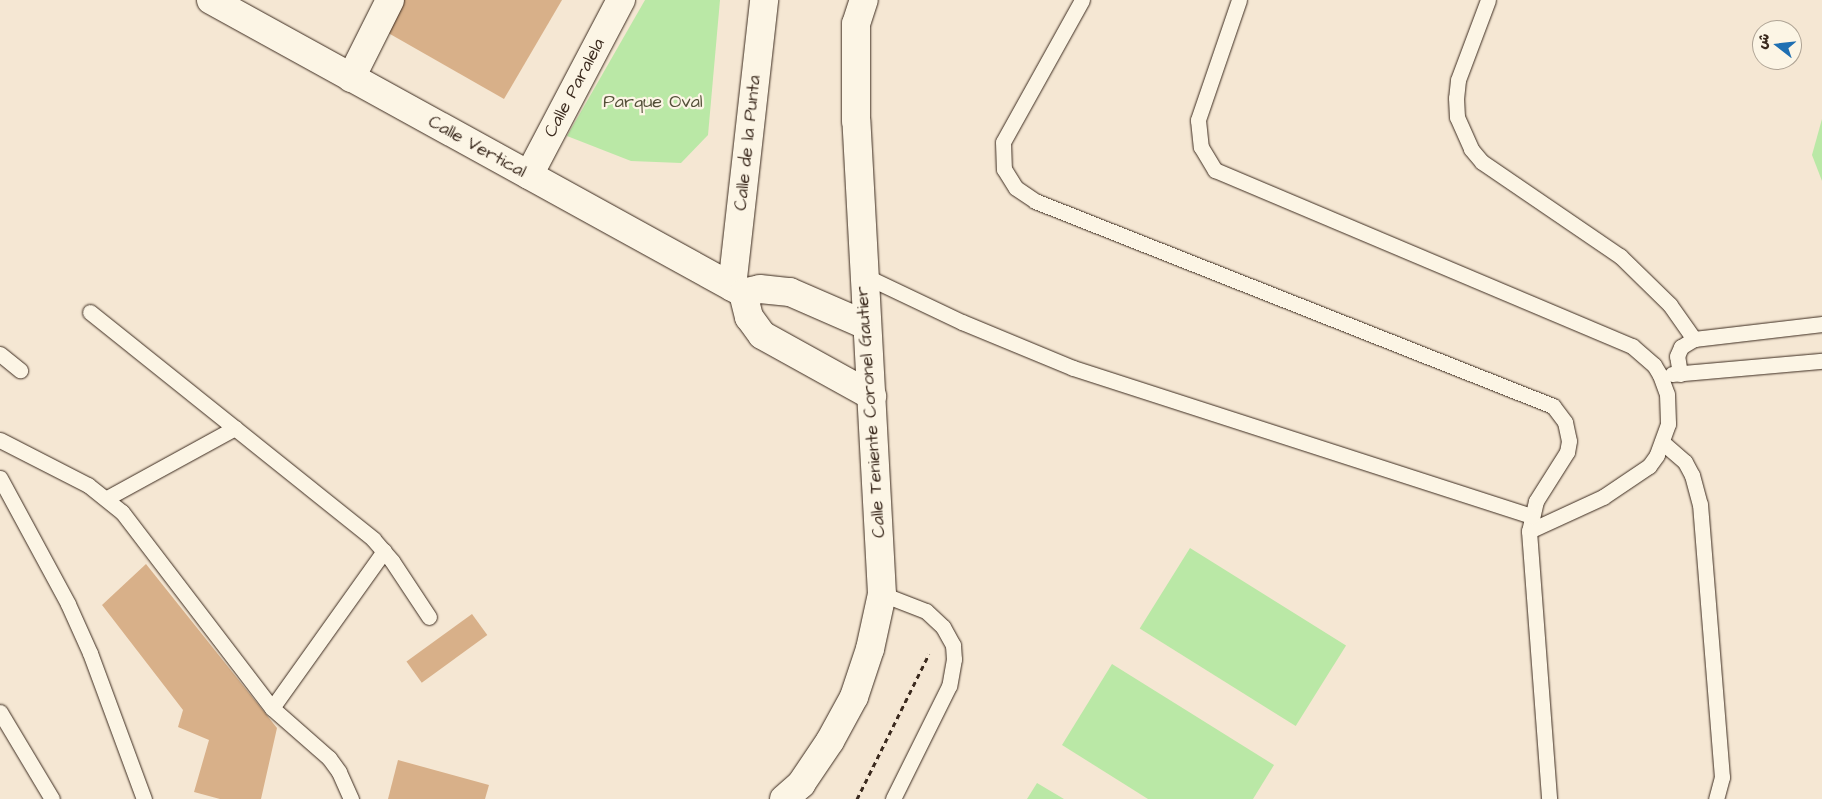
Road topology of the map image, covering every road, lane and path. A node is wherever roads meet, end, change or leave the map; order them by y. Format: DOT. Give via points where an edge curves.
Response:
graph roads {
  1 [pos="211,0"];
  2 [pos="390,0"];
  3 [pos="622,0"];
  4 [pos="764,0"];
  5 [pos="864,0"];
  6 [pos="1082,0"];
  7 [pos="1239,0"];
  8 [pos="1488,0"];
  9 [pos="351,78"];
  10 [pos="529,175"];
  11 [pos="863,275"];
  12 [pos="738,290"];
  13 [pos="90,312"];
  14 [pos="1822,324"];
  15 [pos="866,326"];
  16 [pos="1694,338"];
  17 [pos="0,354"];
  18 [pos="1822,361"];
  19 [pos="20,370"];
  20 [pos="1680,374"];
  21 [pos="1660,375"];
  22 [pos="872,396"];
  23 [pos="236,428"];
  24 [pos="0,440"];
  25 [pos="1662,442"];
  26 [pos="0,478"];
  27 [pos="107,498"];
  28 [pos="1532,516"];
  29 [pos="1529,531"];
  30 [pos="384,551"];
  31 [pos="882,594"];
  32 [pos="429,617"];
  33 [pos="943,626"];
  34 [pos="272,708"];
  35 [pos="0,712"];
  36 [pos="52,799"];
  37 [pos="144,799"];
  38 [pos="350,799"];
  39 [pos="784,799"];
  40 [pos="857,799"];
  41 [pos="893,799"];
  42 [pos="1549,799"];
  43 [pos="1716,799"];
  1 -- 9 [label="street, Calle Vertical"];
  2 -- 9 [label="street"];
  3 -- 10 [label="street, Calle Paralela"];
  4 -- 12 [label="street, Calle de la Punta"];
  5 -- 11 [label="street, Calle Teniente Coronel Gautier" via="856,24 855,73"];
  6 -- 28 [label="lane" via="1003,142 1004,169 1016,188 1035,201 1553,406 1568,431 1567,452 1543,486"];
  7 -- 21 [label="lane" via="1198,120 1201,147 1215,170 1632,346 1654,365"];
  8 -- 16 [label="lane" via="1458,80 1458,117 1471,149 1482,162 1620,256 1670,306"];
  9 -- 10 [label="street, Calle Vertical"];
  10 -- 12 [label="street, Calle Vertical"];
  11 -- 15 [label="street, Calle Teniente Coronel Gautier"];
  11 -- 28 [label="lane" via="962,322 1073,368"];
  12 -- 15 [label="street" via="790,292"];
  12 -- 22 [label="street, Calle de la Punta" via="749,317 762,335"];
  13 -- 23 [label="lane"];
  14 -- 16 [label="lane"];
  15 -- 22 [label="street, Calle Teniente Coronel Gautier"];
  16 -- 20 [label="lane" via="1681,347 1676,356"];
  17 -- 19 [label="lane"];
  18 -- 20 [label="lane"];
  20 -- 21 [label="lane"];
  21 -- 25 [label="lane" via="1668,404 1668,424"];
  22 -- 31 [label="street, Calle Teniente Coronel Gautier"];
  23 -- 27 [label="lane"];
  23 -- 30 [label="lane" via="354,522"];
  24 -- 27 [label="lane"];
  25 -- 29 [label="lane" via="1657,455 1639,475 1603,497"];
  25 -- 43 [label="lane" via="1685,462 1700,504 1722,776"];
  26 -- 37 [label="lane" via="68,604 90,653"];
  27 -- 34 [label="lane" via="122,512"];
  28 -- 29 [label="lane"];
  29 -- 42 [label="lane"];
  30 -- 32 [label="lane"];
  30 -- 34 [label="lane"];
  31 -- 33 [label="lane" via="926,611"];
  31 -- 39 [label="street, Calle Teniente Coronel Gautier" via="870,649 854,697 801,784"];
  33 -- 40 [label="path"];
  33 -- 41 [label="lane" via="953,645 949,686"];
  34 -- 38 [label="lane" via="329,758 339,772"];
  35 -- 36 [label="lane"];
}
